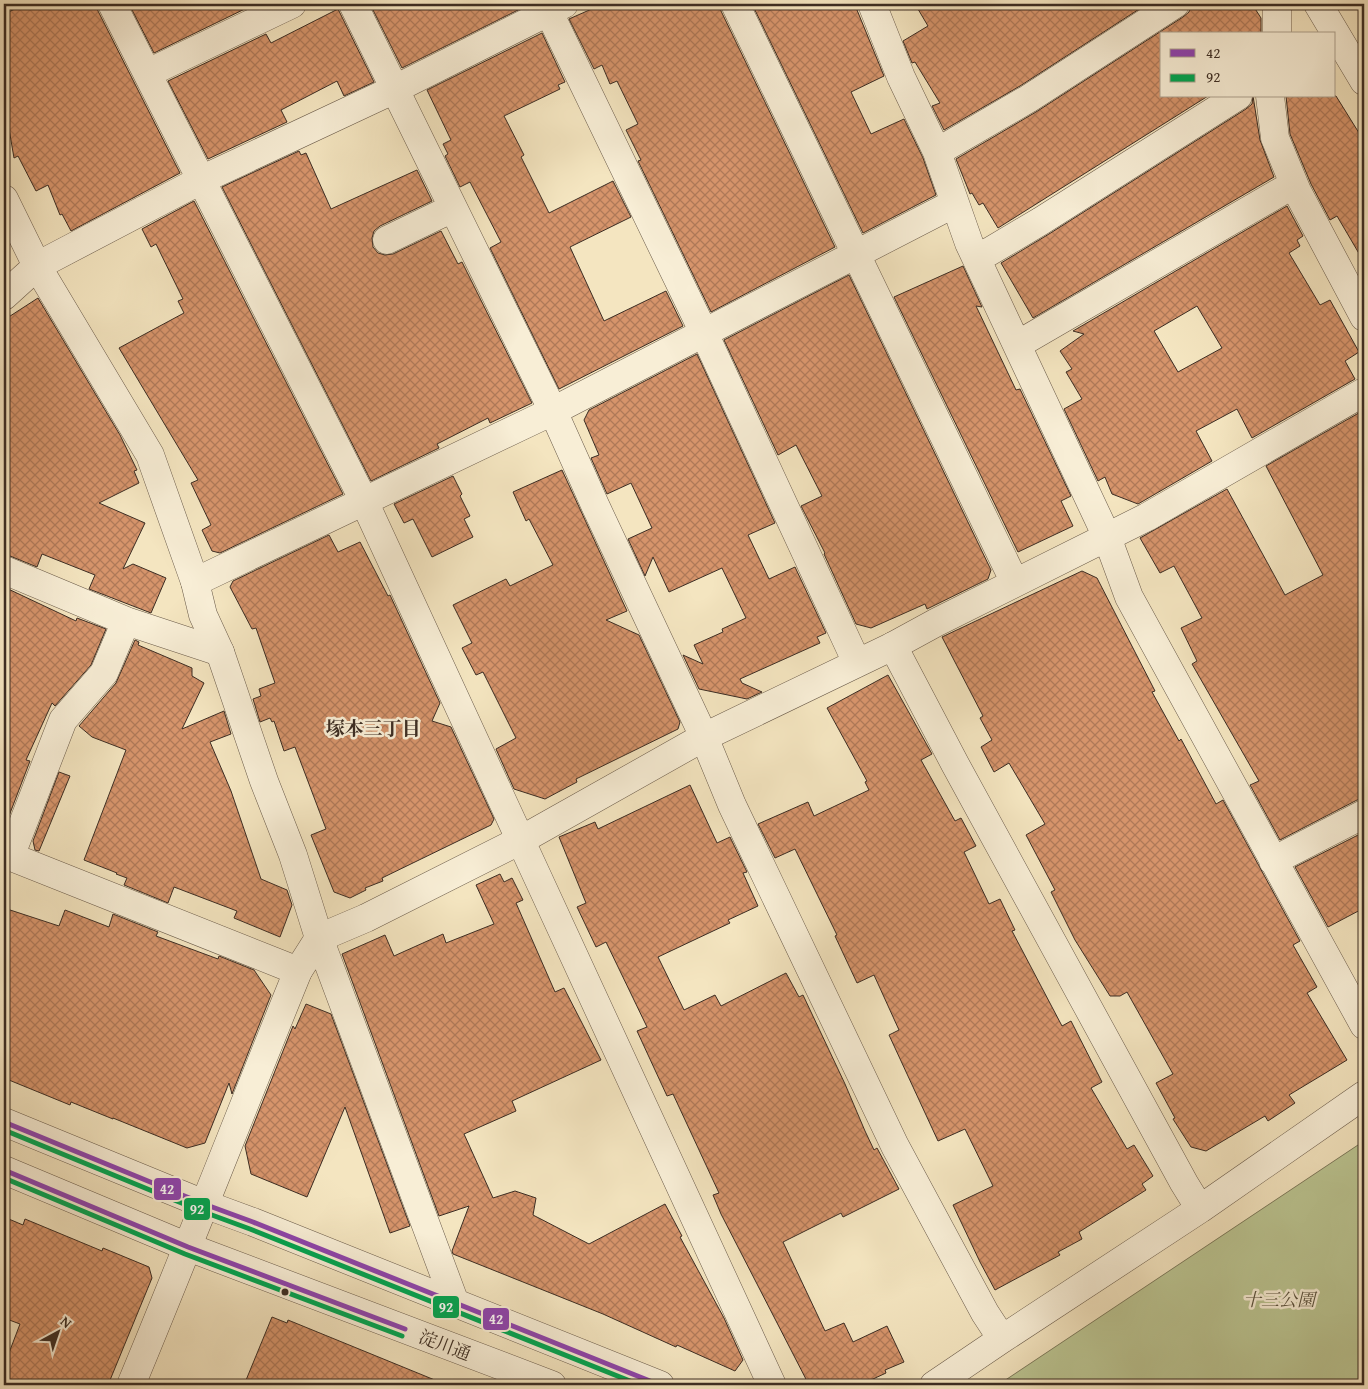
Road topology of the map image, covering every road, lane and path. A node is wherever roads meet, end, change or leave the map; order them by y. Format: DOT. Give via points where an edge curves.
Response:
graph roads {
  1 [pos="112,4"];
  2 [pos="292,4"];
  3 [pos="353,4"];
  4 [pos="734,4"];
  5 [pos="872,4"];
  6 [pos="1175,4"];
  7 [pos="1277,4"];
  8 [pos="1318,4"];
  9 [pos="552,6"];
  10 [pos="1277,32"];
  11 [pos="1335,32"];
  12 [pos="1336,34"];
  13 [pos="148,73"];
  14 [pos="1364,81"];
  15 [pos="395,89"];
  16 [pos="1235,98"];
  17 [pos="1270,98"];
  18 [pos="937,152"];
  19 [pos="201,180"];
  20 [pos="1294,184"];
  21 [pos="4,199"];
  22 [pos="955,203"];
  23 [pos="453,208"];
  24 [pos="387,240"];
  25 [pos="856,254"];
  26 [pos="977,260"];
  27 [pos="37,266"];
  28 [pos="4,296"];
  29 [pos="1364,317"];
  30 [pos="704,333"];
  31 [pos="1017,346"];
  32 [pos="1364,392"];
  33 [pos="553,411"];
  34 [pos="364,501"];
  35 [pos="1107,537"];
  36 [pos="4,570"];
  37 [pos="195,582"];
  38 [pos="1015,582"];
  39 [pos="126,621"];
  40 [pos="893,646"];
  41 [pos="220,652"];
  42 [pos="857,662"];
  43 [pos="704,737"];
  44 [pos="1364,814"];
  45 [pos="521,840"];
  46 [pos="7,855"];
  47 [pos="1273,861"];
  48 [pos="319,938"];
  49 [pos="298,970"];
  50 [pos="1364,1025"];
  51 [pos="1364,1096"];
  52 [pos="4,1122"];
  53 [pos="4,1170"];
  54 [pos="204,1204"];
  55 [pos="1200,1209"];
  56 [pos="188,1247"];
  57 [pos="455,1303"];
  58 [pos="1002,1339"];
  59 [pos="131,1385"];
  60 [pos="552,1385"];
  61 [pos="660,1385"];
  62 [pos="772,1385"];
  63 [pos="934,1385"];
  1 -- 13 [label="street"];
  2 -- 13 [label="street"];
  3 -- 15 [label="street"];
  4 -- 25 [label="street"];
  5 -- 18 [label="street" via="901,77"];
  6 -- 18 [label="street" via="1028,99"];
  7 -- 10 [label="street"];
  8 -- 11 [label="street"];
  9 -- 15 [label="street"];
  9 -- 30 [label="street"];
  12 -- 14 [label="street"];
  13 -- 19 [label="street"];
  15 -- 19 [label="street"];
  15 -- 23 [label="street"];
  16 -- 26 [label="street"];
  17 -- 20 [label="street" via="1275,138"];
  18 -- 22 [label="street"];
  19 -- 27 [label="street"];
  19 -- 34 [label="street"];
  20 -- 29 [label="street"];
  20 -- 31 [label="street"];
  21 -- 27 [label="street"];
  22 -- 25 [label="street"];
  22 -- 26 [label="street"];
  23 -- 24 [label="street"];
  23 -- 33 [label="street"];
  25 -- 30 [label="street"];
  25 -- 38 [label="street"];
  26 -- 31 [label="street"];
  27 -- 28 [label="street"];
  27 -- 37 [label="street" via="150,455"];
  30 -- 33 [label="street"];
  30 -- 42 [label="street"];
  31 -- 35 [label="street"];
  32 -- 35 [label="street"];
  33 -- 34 [label="street"];
  33 -- 43 [label="street"];
  34 -- 37 [label="street"];
  34 -- 45 [label="street"];
  35 -- 38 [label="street"];
  35 -- 47 [label="street" via="1130,597"];
  36 -- 39 [label="street"];
  37 -- 41 [label="street" via="203,615"];
  38 -- 40 [label="street"];
  39 -- 41 [label="street"];
  39 -- 46 [label="street" via="104,672 63,720"];
  40 -- 42 [label="street"];
  40 -- 55 [label="street"];
  41 -- 48 [label="street" via="293,855"];
  42 -- 43 [label="street"];
  43 -- 45 [label="street"];
  43 -- 58 [label="street" via="732,805 895,1146 984,1313"];
  44 -- 47 [label="street"];
  45 -- 48 [label="street" via="366,918"];
  45 -- 62 [label="street"];
  46 -- 49 [label="street"];
  47 -- 50 [label="street"];
  48 -- 49 [label="street"];
  48 -- 57 [label="street"];
  49 -- 54 [label="street"];
  51 -- 55 [label="street"];
  52 -- 54 [label="street"];
  53 -- 56 [label="street, 淀川通"];
  54 -- 56 [label="street"];
  54 -- 57 [label="street"];
  55 -- 58 [label="street"];
  56 -- 59 [label="street"];
  56 -- 60 [label="street, 淀川通"];
  57 -- 61 [label="street"];
  58 -- 63 [label="street"];
}
